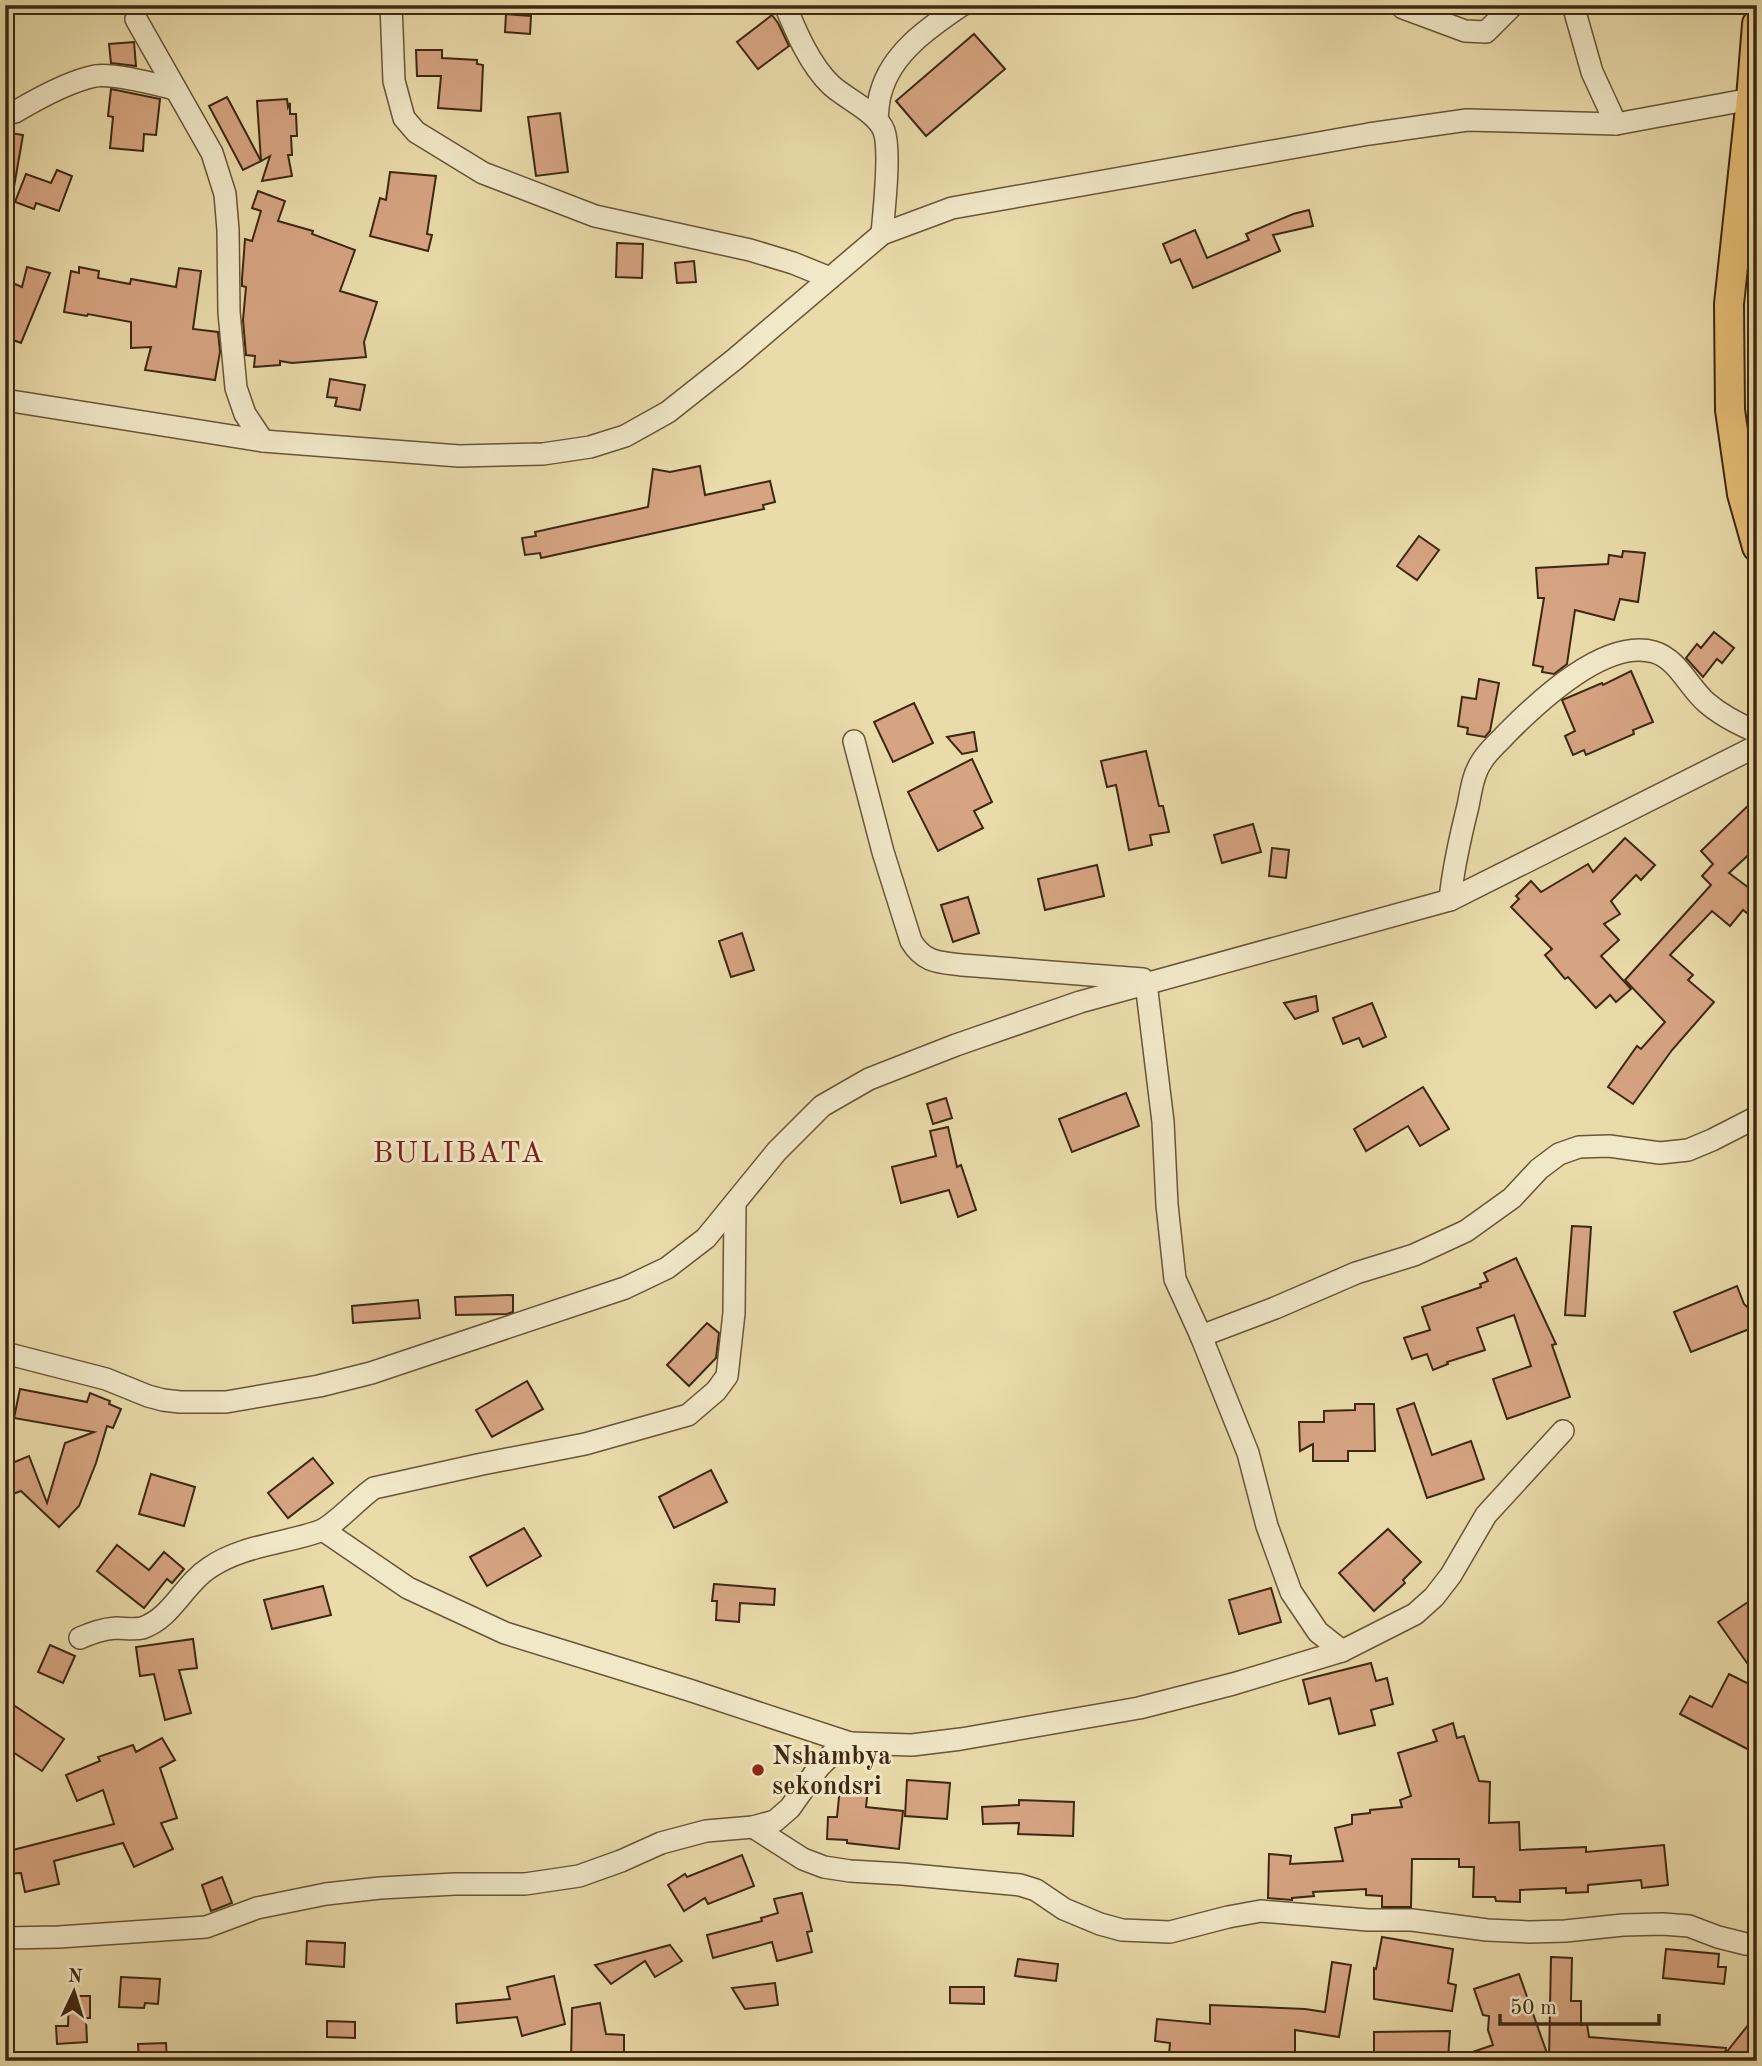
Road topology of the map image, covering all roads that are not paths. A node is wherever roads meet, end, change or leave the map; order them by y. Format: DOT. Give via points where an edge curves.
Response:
graph roads {
  1 [pos="391,5"];
  2 [pos="785,5"];
  3 [pos="962,5"];
  4 [pos="1402,5"];
  5 [pos="1513,5"];
  6 [pos="1573,5"];
  7 [pos="136,19"];
  8 [pos="1757,24"];
  9 [pos="175,89"];
  10 [pos="1751,99"];
  11 [pos="5,114"];
  12 [pos="877,119"];
  13 [pos="1616,124"];
  14 [pos="882,233"];
  15 [pos="830,278"];
  16 [pos="5,400"];
  17 [pos="263,441"];
  18 [pos="1757,547"];
  19 [pos="1757,732"];
  20 [pos="853,741"];
  21 [pos="1757,746"];
  22 [pos="1450,900"];
  23 [pos="1151,982"];
  24 [pos="1757,1116"];
  25 [pos="735,1203"];
  26 [pos="1201,1336"];
  27 [pos="5,1353"];
  28 [pos="1563,1431"];
  29 [pos="323,1530"];
  30 [pos="80,1639"];
  31 [pos="1342,1651"];
  32 [pos="850,1744"];
  33 [pos="753,1828"];
  34 [pos="5,1938"];
  35 [pos="1757,1945"];
  1 -- 15 [label="street" via="394,81 404,118 416,132 483,173 595,216 750,250"];
  2 -- 12 [label="street" via="829,83"];
  3 -- 12 [label="street" via="926,29 902,54 883,85"];
  4 -- 5 [label="street" via="1465,31 1486,32"];
  6 -- 13 [label="street" via="1591,72"];
  7 -- 9 [label="street"];
  8 -- 10 [label="main road"];
  9 -- 11 [label="street" via="97,76"];
  9 -- 17 [label="street" via="212,153 225,194 236,387 245,414"];
  10 -- 13 [label="street"];
  10 -- 18 [label="main road" via="1729,304 1730,410 1742,494"];
  12 -- 14 [label="street" via="887,147"];
  13 -- 14 [label="street" via="1467,120 1381,132 952,208"];
  14 -- 15 [label="street"];
  15 -- 17 [label="street" via="668,412 625,436 590,447 543,454 459,456"];
  16 -- 17 [label="street"];
  19 -- 22 [label="street" via="1728,720 1705,702 1666,656 1627,650 1608,657 1552,691 1482,760 1454,866"];
  20 -- 23 [label="street" via="911,941 924,957 937,962"];
  21 -- 22 [label="street"];
  22 -- 23 [label="street"];
  23 -- 25 [label="street" via="1080,1002 869,1079 822,1106"];
  23 -- 26 [label="street" via="1175,1279"];
  24 -- 26 [label="street" via="1688,1150 1660,1153 1609,1146 1569,1150 1539,1169 1512,1198 1466,1231"];
  25 -- 27 [label="street" via="684,1256 625,1288 319,1386 226,1402 180,1402"];
  25 -- 29 [label="street" via="734,1313 727,1376 688,1415 585,1444 374,1488"];
  26 -- 31 [label="street" via="1248,1453 1267,1527 1291,1592 1318,1632"];
  28 -- 31 [label="street" via="1486,1515 1434,1597 1415,1614"];
  29 -- 30 [label="street" via="231,1556 208,1568 174,1604 141,1628 100,1630"];
  29 -- 32 [label="street" via="408,1588 505,1633"];
  31 -- 32 [label="street" via="1139,1708 961,1739 912,1745"];
  32 -- 33 [label="street" via="819,1767 775,1821"];
  33 -- 34 [label="street" via="706,1831 661,1843 579,1877 326,1894 257,1908 206,1927"];
  33 -- 35 [label="street" via="824,1867 1020,1885 1064,1909 1122,1930 1170,1932 1261,1911 1529,1932 1663,1924 1689,1926"];
}
